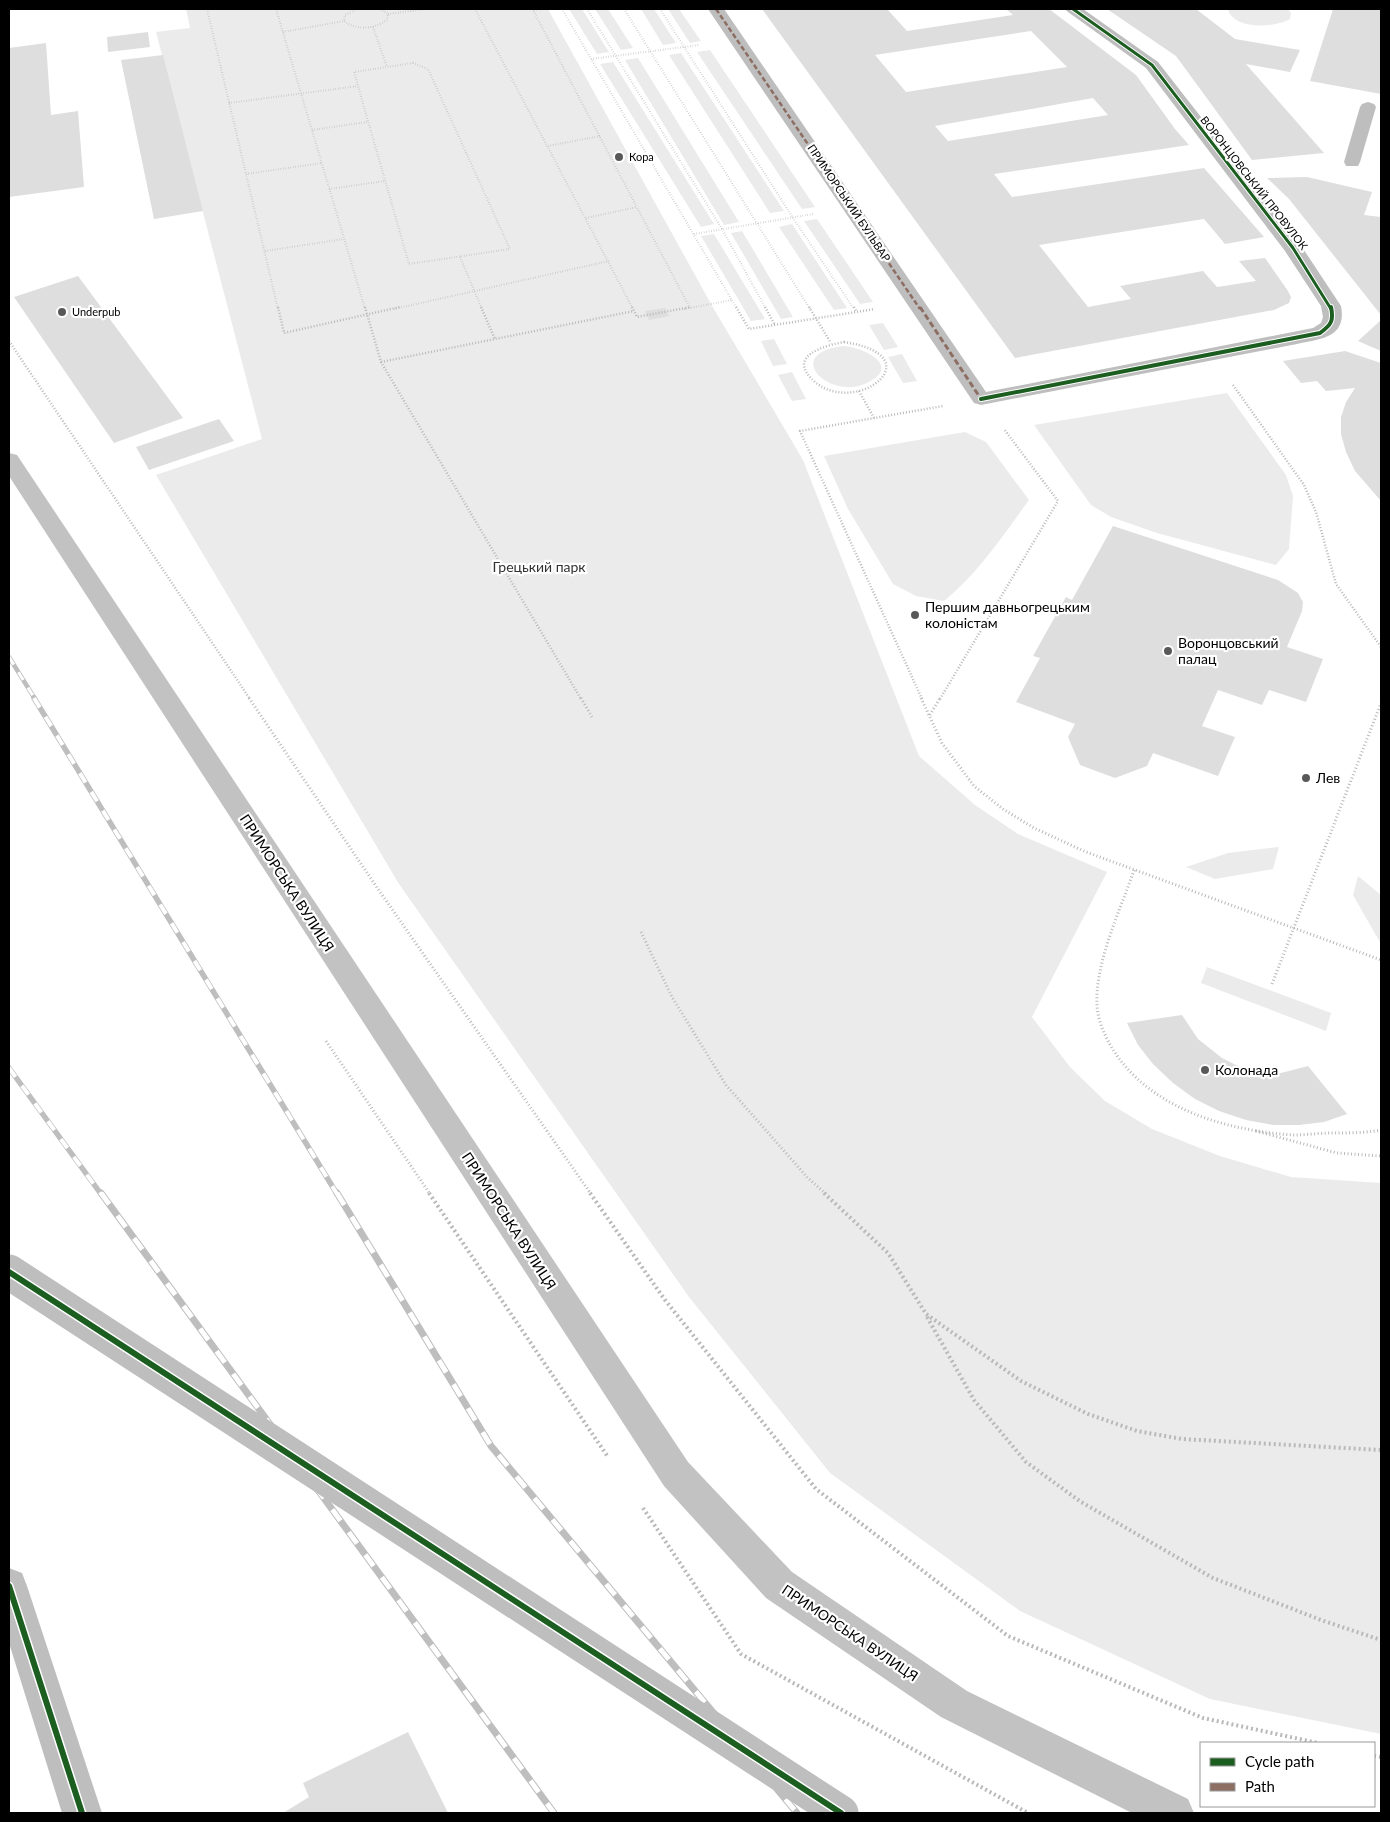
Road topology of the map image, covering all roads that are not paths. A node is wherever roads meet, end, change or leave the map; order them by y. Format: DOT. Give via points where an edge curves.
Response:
graph roads {
  1 [pos="716,9"];
  2 [pos="1073,9"];
  3 [pos="1368,107"];
  4 [pos="1352,162"];
  5 [pos="982,399"];
  6 [pos="9,460"];
  7 [pos="9,1272"];
  8 [pos="9,1586"];
  9 [pos="82,1813"];
  10 [pos="841,1813"];
  11 [pos="1174,1813"];
  1 -- 5 [label="street, ПРИМОРСЬКИЙ БУЛЬВАР"];
  2 -- 5 [label="street, ВОРОНЦОВСЬКИЙ ПРОВУЛОК" via="1152,65 1293,248 1331,306 1333,317 1330,326 1320,333"];
  3 -- 4 [label="lane"];
  6 -- 11 [label="main road, ПРИМОРСЬКА ВУЛИЦЯ" via="676,1474 780,1585 914,1677 954,1704"];
  7 -- 10 [label="street, bridge"];
  8 -- 9 [label="street"];
}
